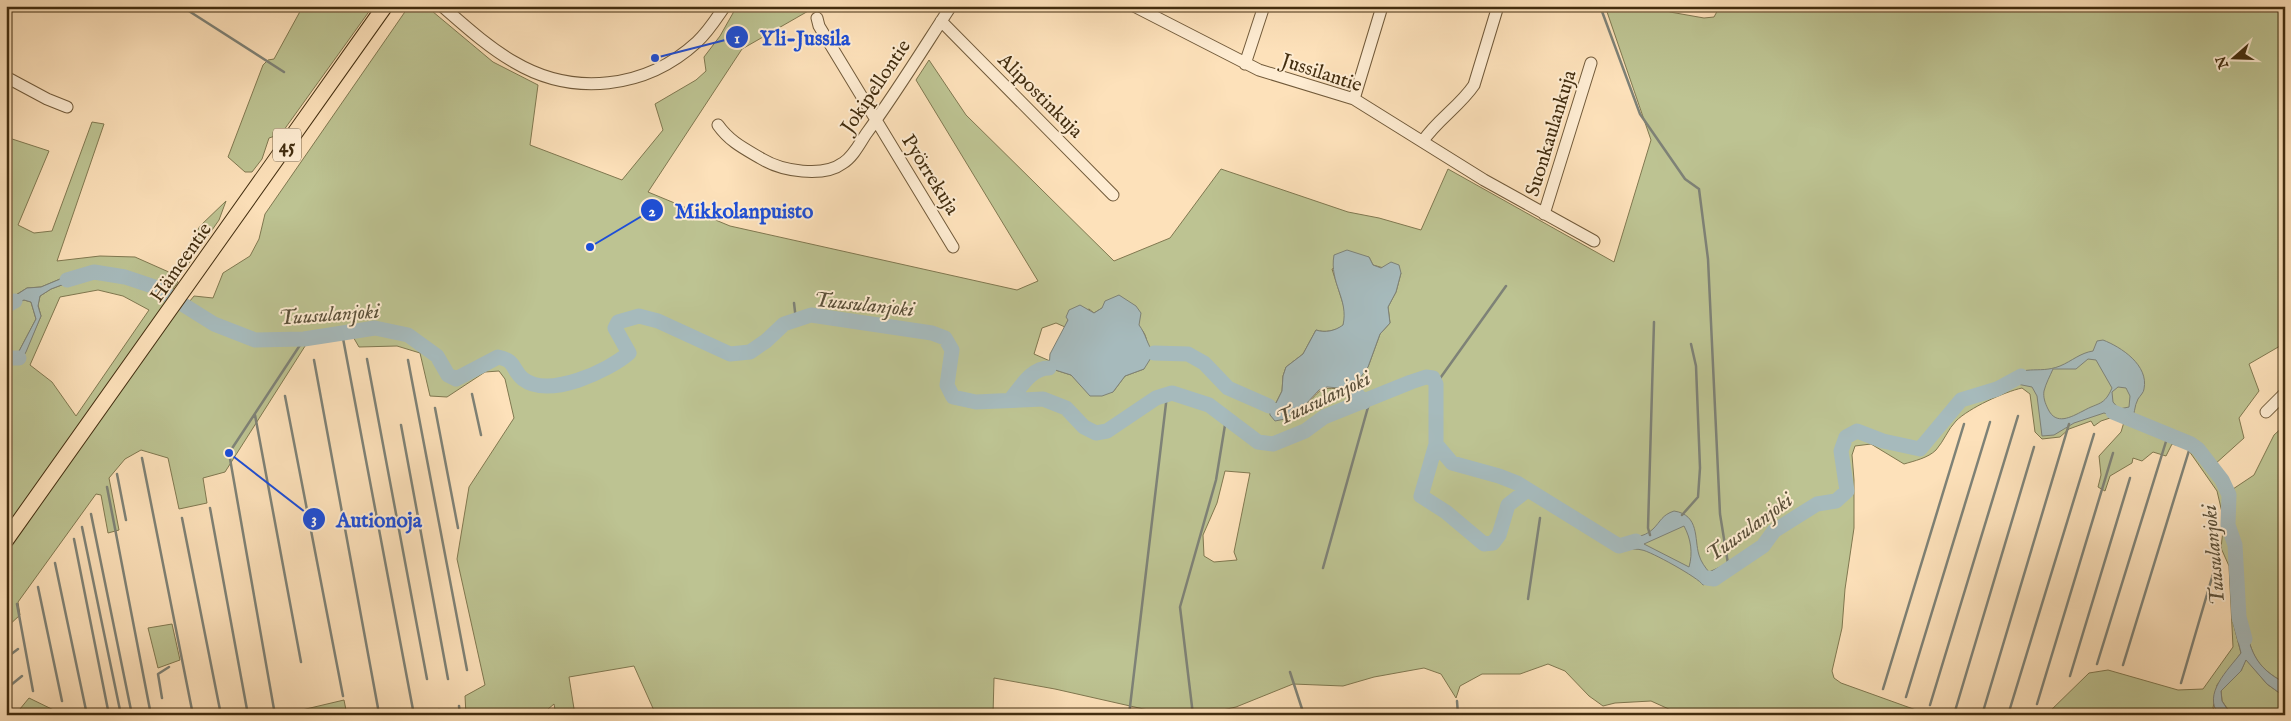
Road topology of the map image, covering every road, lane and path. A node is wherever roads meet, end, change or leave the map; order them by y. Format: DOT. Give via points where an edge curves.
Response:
graph roads {
  1 [pos="385,6"];
  2 [pos="442,6"];
  3 [pos="725,6"];
  4 [pos="951,6"];
  5 [pos="1134,6"];
  6 [pos="1264,6"];
  7 [pos="1498,6"];
  8 [pos="1381,10"];
  9 [pos="818,18"];
  10 [pos="941,21"];
  11 [pos="1591,63"];
  12 [pos="1245,64"];
  13 [pos="6,77"];
  14 [pos="1354,99"];
  15 [pos="67,107"];
  16 [pos="876,121"];
  17 [pos="718,125"];
  18 [pos="1423,141"];
  19 [pos="1113,195"];
  20 [pos="1544,214"];
  21 [pos="1594,241"];
  22 [pos="953,247"];
  23 [pos="2285,393"];
  24 [pos="2266,412"];
  25 [pos="6,540"];
  1 -- 25 [label="main road, Hämeentie / 45"];
  2 -- 3 [label="street" via="514,63 563,82 592,85 620,82 665,66 696,43"];
  4 -- 10 [label="street, Jokipellontie"];
  5 -- 12 [label="street, Jussilantie"];
  6 -- 12 [label="street"];
  7 -- 18 [label="street" via="1474,85"];
  8 -- 14 [label="street"];
  9 -- 16 [label="street, Pyörrekuja" via="819,26"];
  10 -- 16 [label="street, Jokipellontie"];
  10 -- 19 [label="street, Alipostinkuja"];
  11 -- 20 [label="street, Suonkaulankuja"];
  12 -- 14 [label="street, Jussilantie" via="1274,76"];
  13 -- 15 [label="street"];
  14 -- 18 [label="street, Jussilantie"];
  16 -- 17 [label="street, Jokipellontie" via="843,163 818,170 790,171 771,164 727,138"];
  16 -- 22 [label="street, Pyörrekuja"];
  18 -- 20 [label="street, Jussilantie"];
  20 -- 21 [label="street, Jussilantie"];
  23 -- 24 [label="street"];
}
